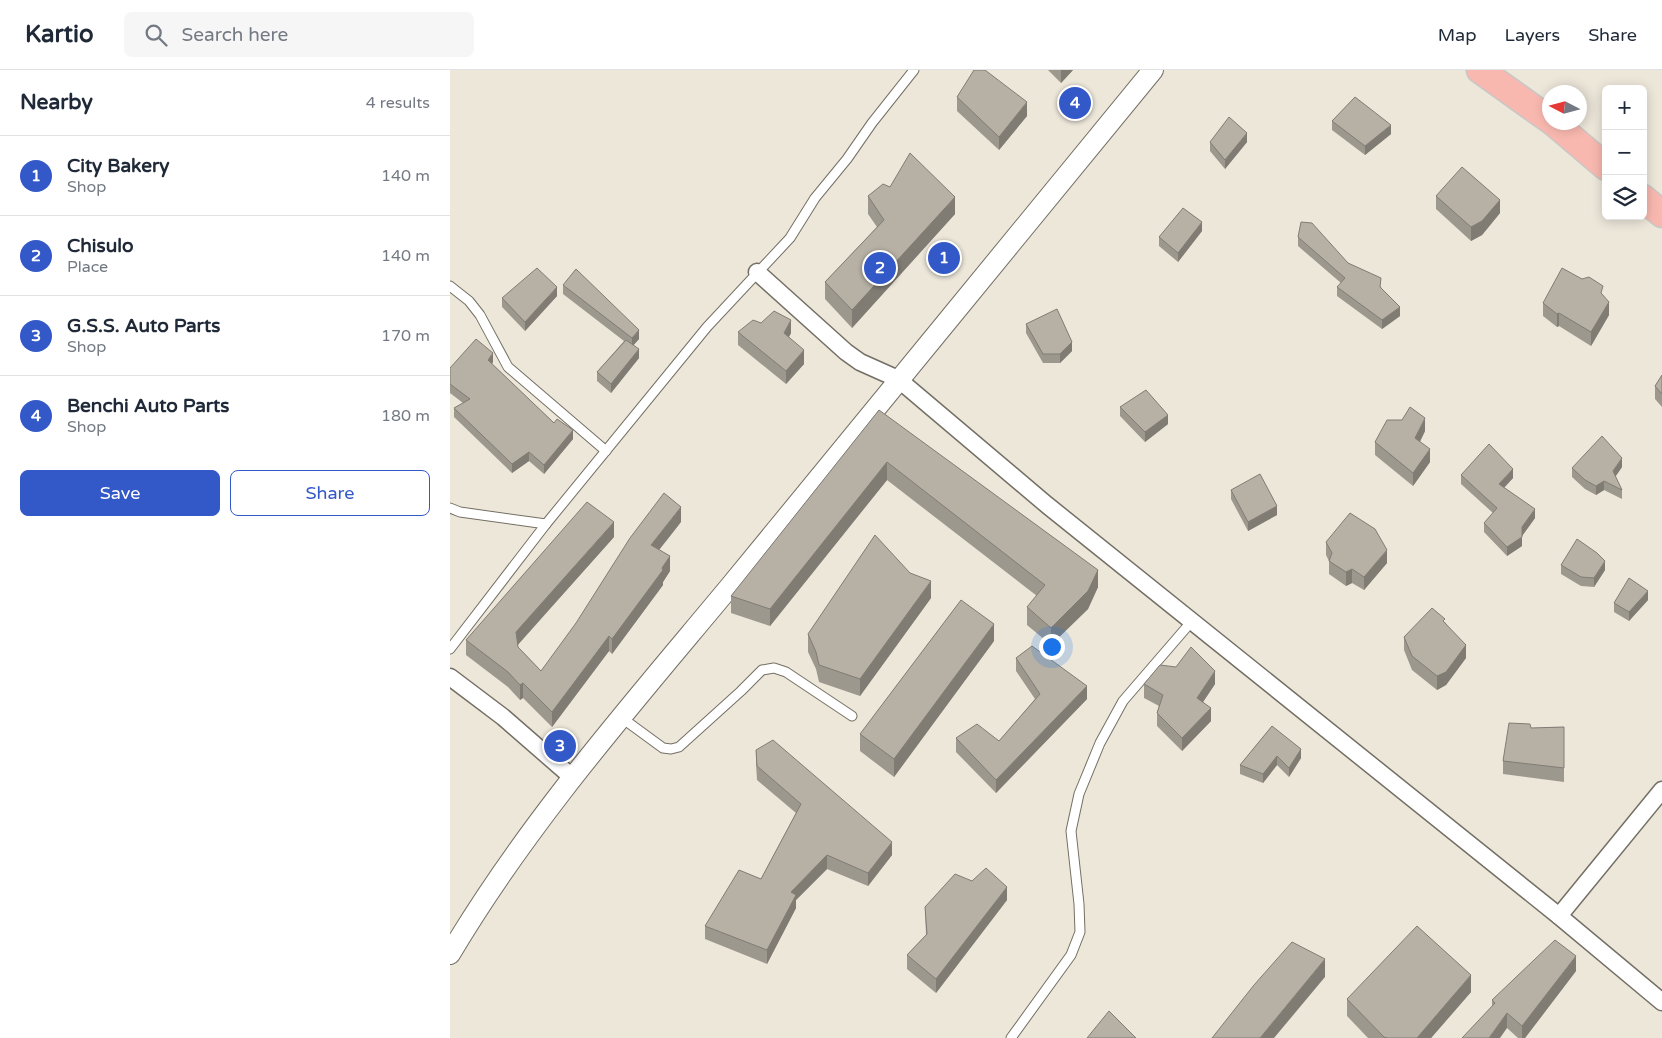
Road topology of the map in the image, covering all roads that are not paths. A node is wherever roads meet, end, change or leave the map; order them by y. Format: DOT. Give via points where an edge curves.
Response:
graph roads {
  1 [pos="914,70"];
  2 [pos="1153,70"];
  3 [pos="1480,70"];
  4 [pos="1542,114"];
  5 [pos="1562,130"];
  6 [pos="1602,164"];
  7 [pos="1647,201"];
  8 [pos="1662,214"];
  9 [pos="758,272"];
  10 [pos="450,286"];
  11 [pos="898,379"];
  12 [pos="606,450"];
  13 [pos="450,508"];
  14 [pos="546,524"];
  15 [pos="1192,621"];
  16 [pos="450,648"];
  17 [pos="450,677"];
  18 [pos="852,716"];
  19 [pos="622,718"];
  20 [pos="574,778"];
  21 [pos="1662,790"];
  22 [pos="1559,916"];
  23 [pos="450,954"];
  24 [pos="1662,1002"];
  25 [pos="1011,1038"];
  1 -- 9 [label="lane" via="815,198 790,238"];
  2 -- 11 [label="street"];
  3 -- 4 [label="main road"];
  5 -- 6 [label="main road"];
  7 -- 8 [label="main road"];
  9 -- 11 [label="street" via="853,357"];
  9 -- 12 [label="lane" via="707,327"];
  10 -- 12 [label="lane" via="480,315 508,367"];
  11 -- 15 [label="street" via="1047,505"];
  11 -- 19 [label="street"];
  12 -- 14 [label="lane"];
  13 -- 14 [label="lane"];
  14 -- 16 [label="lane"];
  15 -- 22 [label="street"];
  15 -- 25 [label="lane" via="1124,701 1100,743 1079,794 1071,831 1080,932 1071,955"];
  17 -- 20 [label="street"];
  18 -- 19 [label="lane" via="786,672 774,668 762,670 679,747 663,748"];
  19 -- 20 [label="street"];
  20 -- 23 [label="street" via="478,907"];
  21 -- 22 [label="street"];
  22 -- 24 [label="street"];
}
